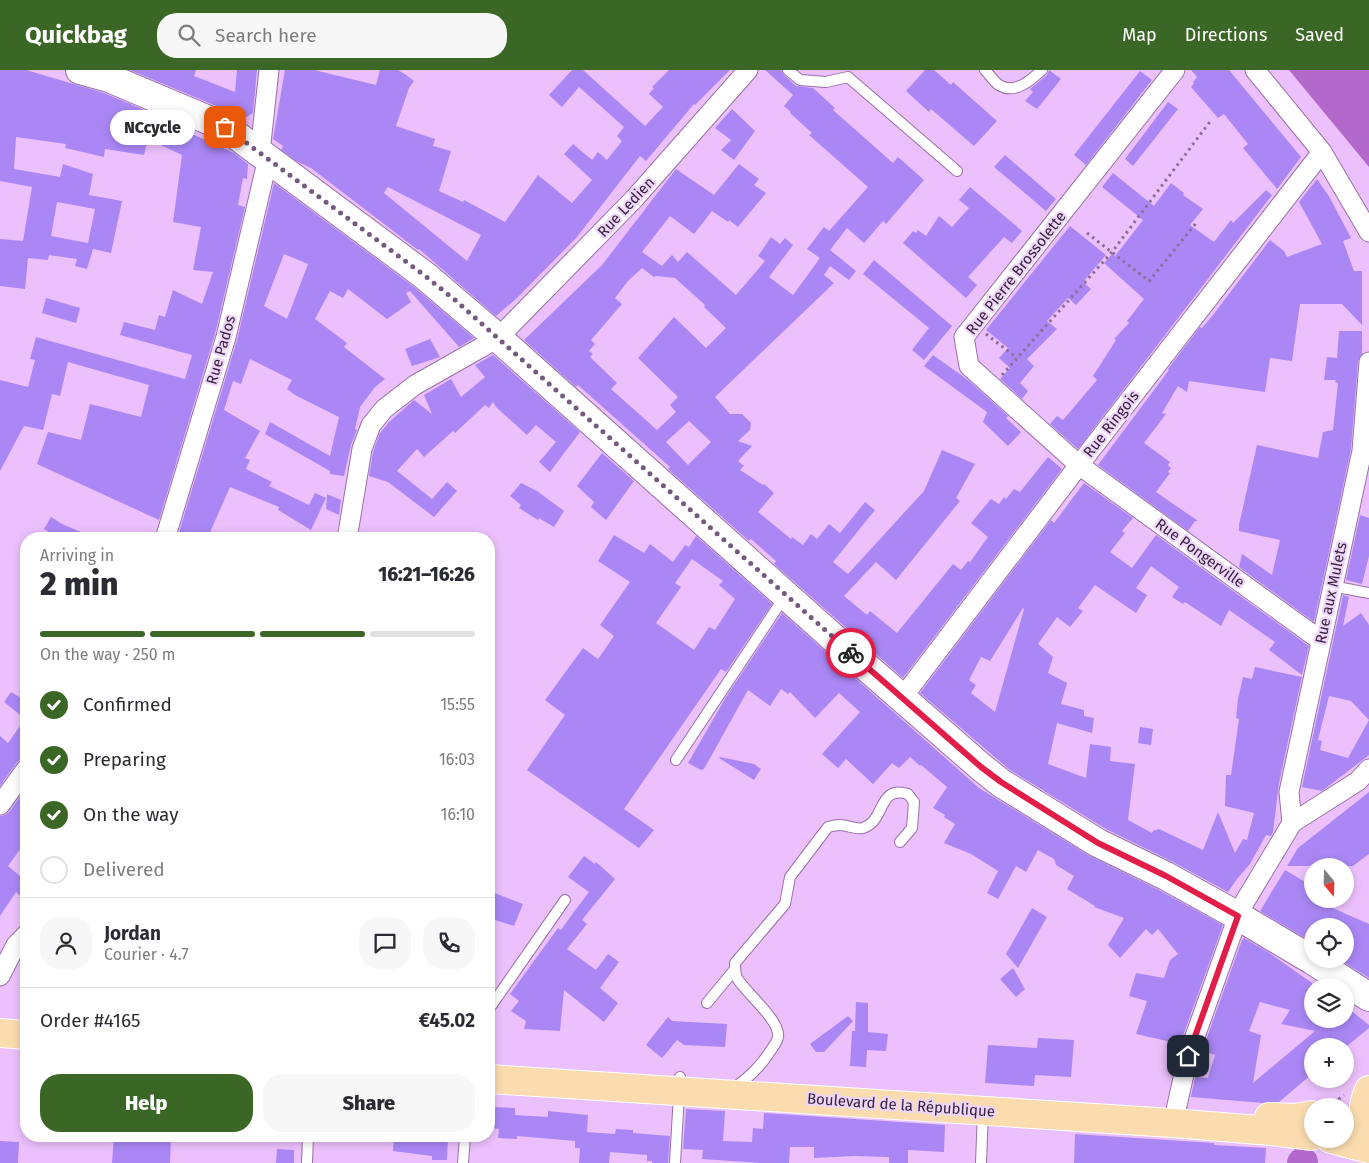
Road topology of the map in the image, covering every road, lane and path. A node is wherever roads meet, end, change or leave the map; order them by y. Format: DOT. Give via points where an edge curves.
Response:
graph roads {
  1 [pos="80,70"];
  2 [pos="270,70"];
  3 [pos="748,70"];
  4 [pos="788,70"];
  5 [pos="985,70"];
  6 [pos="1042,70"];
  7 [pos="1175,70"];
  8 [pos="1255,70"];
  9 [pos="1212,119"];
  10 [pos="1322,152"];
  11 [pos="264,155"];
  12 [pos="957,171"];
  13 [pos="1197,222"];
  14 [pos="1369,232"];
  15 [pos="1088,233"];
  16 [pos="1112,252"];
  17 [pos="974,324"];
  18 [pos="498,338"];
  19 [pos="1017,358"];
  20 [pos="1369,362"];
  21 [pos="992,386"];
  22 [pos="1079,465"];
  23 [pos="167,532"];
  24 [pos="348,532"];
  25 [pos="1332,586"];
  26 [pos="1369,593"];
  27 [pos="786,595"];
  28 [pos="1320,640"];
  29 [pos="902,698"];
  30 [pos="676,760"];
  31 [pos="1369,769"];
  32 [pos="20,777"];
  33 [pos="0,805"];
  34 [pos="1292,823"];
  35 [pos="900,842"];
  36 [pos="564,900"];
  37 [pos="1238,916"];
  38 [pos="20,941"];
  39 [pos="735,969"];
  40 [pos="0,976"];
  41 [pos="1369,997"];
  42 [pos="495,1000"];
  43 [pos="707,1003"];
  44 [pos="0,1033"];
  45 [pos="20,1035"];
  46 [pos="0,1048"];
  47 [pos="20,1050"];
  48 [pos="495,1065"];
  49 [pos="495,1079"];
  50 [pos="679,1084"];
  51 [pos="734,1088"];
  52 [pos="1359,1098"];
  53 [pos="984,1104"];
  54 [pos="1176,1110"];
  55 [pos="1304,1116"];
  56 [pos="1304,1135"];
  57 [pos="308,1142"];
  58 [pos="465,1142"];
  59 [pos="1354,1145"];
  60 [pos="1369,1148"];
  61 [pos="306,1163"];
  62 [pos="463,1163"];
  63 [pos="675,1163"];
  64 [pos="981,1163"];
  1 -- 11 [label="street" via="108,78 225,127"];
  2 -- 11 [label="street, Rue Pados"];
  3 -- 18 [label="street, Rue Ledien" via="634,199"];
  4 -- 12 [label="lane" via="800,80 826,82 848,77"];
  5 -- 6 [label="lane" via="999,86 1013,88 1028,83"];
  7 -- 17 [label="street, Rue Pierre Brossolette"];
  8 -- 10 [label="street"];
  9 -- 16 [label="path"];
  10 -- 14 [label="street"];
  10 -- 22 [label="street, Rue Ringois"];
  11 -- 18 [label="street" via="424,275"];
  11 -- 23 [label="street, Rue Pados" via="226,337"];
  13 -- 16 [label="path" via="1149,282"];
  15 -- 16 [label="path"];
  16 -- 19 [label="path"];
  17 -- 19 [label="path"];
  17 -- 21 [label="street, Rue Pierre Brossolette" via="964,337 969,366"];
  18 -- 24 [label="street, Rue Ledien" via="415,385 384,408 371,425 362,449"];
  18 -- 27 [label="street"];
  19 -- 21 [label="path"];
  20 -- 25 [label="street, Rue aux Mulets" via="1362,451"];
  21 -- 22 [label="street, Rue Pierre Brossolette"];
  22 -- 28 [label="street, Rue Pongerville"];
  22 -- 29 [label="street, Rue Ringois"];
  25 -- 26 [label="lane"];
  25 -- 28 [label="street, Rue aux Mulets"];
  27 -- 29 [label="street"];
  27 -- 30 [label="lane"];
  28 -- 34 [label="street, Rue aux Mulets" via="1289,792"];
  29 -- 37 [label="street" via="1001,782 1098,843"];
  31 -- 34 [label="street" via="1358,781"];
  32 -- 33 [label="street"];
  34 -- 37 [label="street"];
  35 -- 39 [label="lane" via="912,828 914,802 908,794 898,791 890,794 872,824 862,829 828,826 790,877 786,904 736,963"];
  36 -- 42 [label="lane"];
  37 -- 41 [label="street"];
  37 -- 54 [label="street" via="1188,1056"];
  38 -- 40 [label="street"];
  39 -- 43 [label="lane"];
  39 -- 51 [label="lane" via="736,977 778,1029 778,1036 765,1058"];
  44 -- 45 [label="main road"];
  46 -- 47 [label="main road"];
  48 -- 50 [label="main road, Boulevard de la République"];
  49 -- 50 [label="main road, Boulevard de la République"];
  50 -- 51 [label="main road, Boulevard de la République"];
  50 -- 63 [label="lane"];
  51 -- 53 [label="main road, Boulevard de la République"];
  52 -- 60 [label="main road"];
  53 -- 54 [label="main road, Boulevard de la République"];
  53 -- 56 [label="main road, Boulevard de la République"];
  53 -- 64 [label="lane"];
  54 -- 55 [label="main road, Boulevard de la République"];
  57 -- 61 [label="lane"];
  58 -- 62 [label="lane"];
  59 -- 60 [label="main road"];
}
